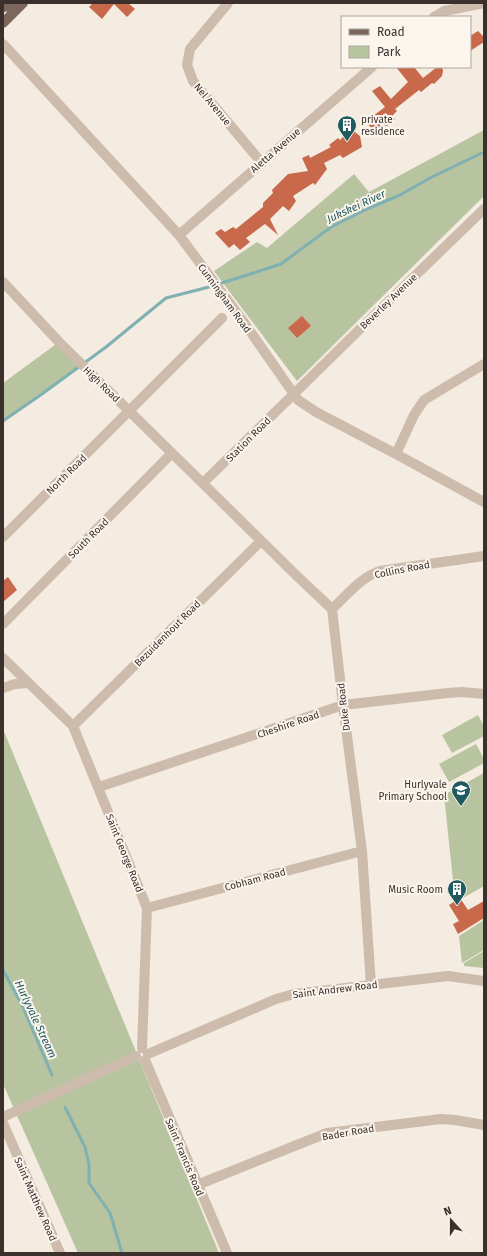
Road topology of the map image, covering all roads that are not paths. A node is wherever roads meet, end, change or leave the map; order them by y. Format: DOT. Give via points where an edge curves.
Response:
graph roads {
  1 [pos="22,3"];
  2 [pos="228,3"];
  3 [pos="484,3"];
  4 [pos="3,7"];
  5 [pos="443,7"];
  6 [pos="435,16"];
  7 [pos="3,23"];
  8 [pos="3,44"];
  9 [pos="371,68"];
  10 [pos="261,162"];
  11 [pos="484,209"];
  12 [pos="179,235"];
  13 [pos="3,282"];
  14 [pos="222,318"];
  15 [pos="484,364"];
  16 [pos="293,395"];
  17 [pos="130,411"];
  18 [pos="172,453"];
  19 [pos="396,454"];
  20 [pos="203,484"];
  21 [pos="484,502"];
  22 [pos="3,537"];
  23 [pos="261,541"];
  24 [pos="484,556"];
  25 [pos="332,609"];
  26 [pos="3,624"];
  27 [pos="3,658"];
  28 [pos="28,682"];
  29 [pos="3,688"];
  30 [pos="484,694"];
  31 [pos="343,706"];
  32 [pos="73,726"];
  33 [pos="99,787"];
  34 [pos="362,851"];
  35 [pos="147,908"];
  36 [pos="484,981"];
  37 [pos="371,984"];
  38 [pos="143,1054"];
  39 [pos="3,1117"];
  40 [pos="3,1123"];
  41 [pos="484,1125"];
  42 [pos="197,1185"];
  43 [pos="60,1253"];
  44 [pos="227,1253"];
  1 -- 4 [label="main road"];
  1 -- 7 [label="main road"];
  2 -- 10 [label="street, Nel Avenue" via="190,49 187,65 193,81"];
  3 -- 5 [label="street"];
  5 -- 6 [label="street"];
  8 -- 12 [label="street, Cunningham Road"];
  9 -- 10 [label="street, Aletta Avenue"];
  10 -- 12 [label="street, Aletta Avenue"];
  11 -- 16 [label="street, Beverley Avenue"];
  12 -- 16 [label="street, Cunningham Road" via="243,321"];
  13 -- 17 [label="street, High Road" via="59,342"];
  14 -- 17 [label="street, North Road"];
  15 -- 19 [label="street" via="424,400"];
  16 -- 19 [label="street, Cunningham Road" via="316,412"];
  16 -- 20 [label="street, Station Road"];
  17 -- 18 [label="street, High Road"];
  17 -- 22 [label="street, North Road"];
  18 -- 20 [label="street, High Road"];
  18 -- 26 [label="street, South Road"];
  19 -- 21 [label="street, Cunningham Road"];
  20 -- 23 [label="street"];
  23 -- 25 [label="street"];
  23 -- 32 [label="street, Bezuidenhout Road"];
  24 -- 25 [label="street, Collins Road" via="373,573"];
  25 -- 31 [label="street, Duke Road"];
  27 -- 28 [label="street, Saint George Road"];
  28 -- 29 [label="street"];
  28 -- 32 [label="street, Saint George Road"];
  30 -- 31 [label="street, Cheshire Road" via="448,693"];
  31 -- 33 [label="street, Cheshire Road"];
  31 -- 34 [label="street, Duke Road"];
  32 -- 33 [label="street, Saint George Road"];
  33 -- 35 [label="street, Saint George Road"];
  34 -- 35 [label="street, Cobham Road"];
  34 -- 37 [label="street, Duke Road"];
  35 -- 38 [label="street, Saint George Road"];
  36 -- 37 [label="street, Saint Andrew Road" via="448,976"];
  37 -- 38 [label="street, Saint Andrew Road" via="284,996"];
  38 -- 39 [label="street, Saint Andrew Road"];
  38 -- 42 [label="street, Saint Francis Road"];
  40 -- 43 [label="street, Saint Matthew Road"];
  41 -- 42 [label="street, Bader Road" via="441,1120 327,1133"];
  42 -- 44 [label="street, Saint Francis Road"];
}
